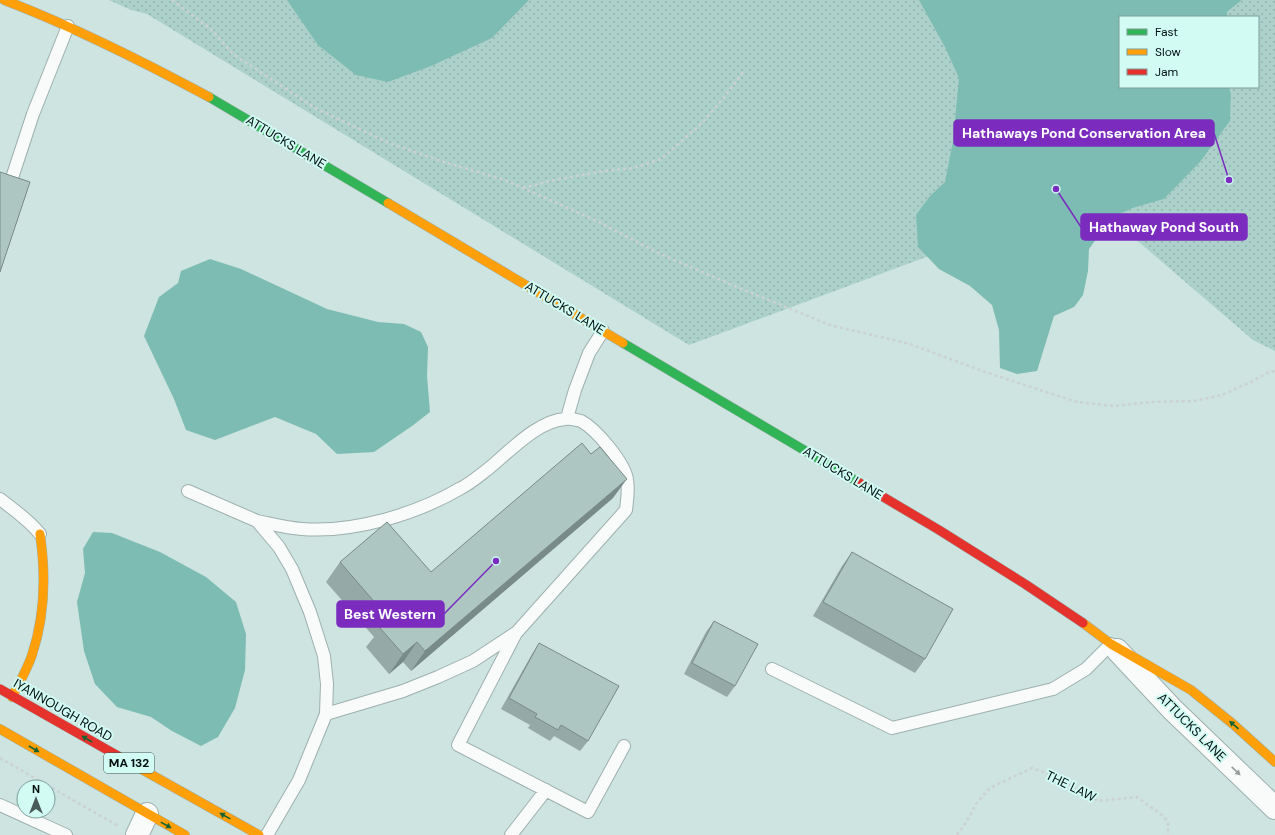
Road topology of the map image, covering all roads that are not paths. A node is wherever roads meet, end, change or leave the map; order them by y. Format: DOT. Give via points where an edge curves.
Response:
graph roads {
  1 [pos="4,0"];
  2 [pos="68,26"];
  3 [pos="10,187"];
  4 [pos="603,331"];
  5 [pos="567,418"];
  6 [pos="188,491"];
  7 [pos="0,499"];
  8 [pos="257,521"];
  9 [pos="40,534"];
  10 [pos="517,632"];
  11 [pos="1111,644"];
  12 [pos="772,669"];
  13 [pos="0,689"];
  14 [pos="12,696"];
  15 [pos="326,714"];
  16 [pos="0,730"];
  17 [pos="624,746"];
  18 [pos="1275,762"];
  19 [pos="546,790"];
  20 [pos="0,805"];
  21 [pos="1275,808"];
  22 [pos="147,814"];
  23 [pos="66,835"];
  24 [pos="137,835"];
  25 [pos="185,835"];
  26 [pos="259,835"];
  27 [pos="267,835"];
  28 [pos="510,835"];
  1 -- 2 [label="street, ATTUCKS LANE"];
  2 -- 3 [label="lane" via="33,114"];
  2 -- 4 [label="street, ATTUCKS LANE" via="209,97"];
  4 -- 5 [label="lane" via="589,353"];
  4 -- 11 [label="street, ATTUCKS LANE" via="945,534 1026,584"];
  5 -- 8 [label="lane" via="538,427 462,488 427,506 368,525 340,529 302,529"];
  5 -- 10 [label="lane" via="581,421 593,430 617,459 627,479 626,510"];
  6 -- 8 [label="lane"];
  7 -- 9 [label="lane" via="34,526"];
  8 -- 15 [label="lane" via="279,547 292,569 310,612 324,656 327,684"];
  9 -- 14 [label="street" via="44,576 41,618 31,656"];
  10 -- 15 [label="lane" via="473,661 403,691"];
  10 -- 19 [label="lane" via="458,745"];
  11 -- 12 [label="lane" via="1086,669 1054,689 892,728"];
  18 -- 11 [label="street, ATTUCKS LANE, one-way" via="1191,690"];
  11 -- 21 [label="street, ATTUCKS LANE, one-way" via="1172,709"];
  13 -- 14 [label="street, IYANNOUGH ROAD / MA 132"];
  26 -- 14 [label="street, IYANNOUGH ROAD / MA 132, one-way"];
  15 -- 27 [label="lane" via="299,780"];
  16 -- 22 [label="street, MA 132, one-way"];
  17 -- 19 [label="lane" via="588,812"];
  19 -- 28 [label="lane"];
  20 -- 23 [label="lane"];
  22 -- 24 [label="street"];
  22 -- 25 [label="street, MA 132, one-way"];
}
